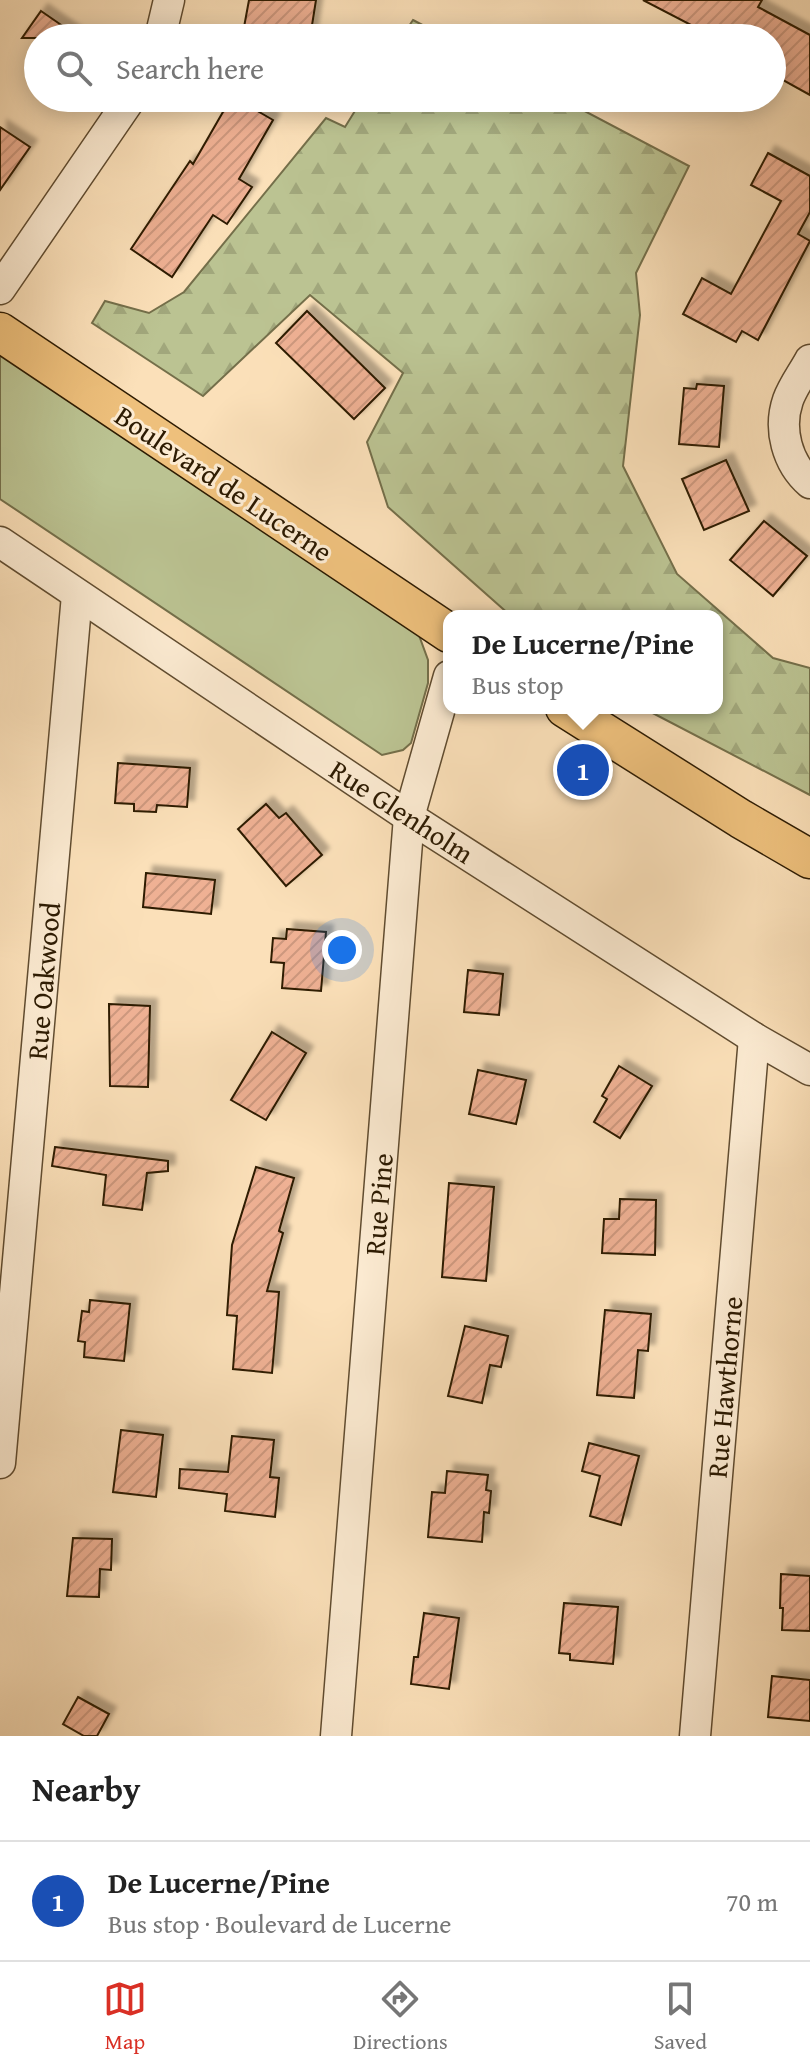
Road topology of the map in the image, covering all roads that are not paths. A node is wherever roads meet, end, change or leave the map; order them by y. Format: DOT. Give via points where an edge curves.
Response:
graph roads {
  1 [pos="169,0"];
  2 [pos="163,24"];
  3 [pos="121,112"];
  4 [pos="0,289"];
  5 [pos="0,332"];
  6 [pos="810,360"];
  7 [pos="810,483"];
  8 [pos="0,542"];
  9 [pos="77,595"];
  10 [pos="443,629"];
  11 [pos="443,697"];
  12 [pos="575,714"];
  13 [pos="409,817"];
  14 [pos="810,859"];
  15 [pos="754,1038"];
  16 [pos="810,1070"];
  17 [pos="0,1463"];
  18 [pos="336,1736"];
  19 [pos="695,1736"];
  1 -- 2 [label="street"];
  3 -- 4 [label="street"];
  5 -- 10 [label="main road, Boulevard de Lucerne"];
  6 -- 7 [label="street" via="788,401 784,426 794,466"];
  8 -- 9 [label="street, Rue Glenholm"];
  9 -- 13 [label="street, Rue Glenholm"];
  9 -- 17 [label="street, Rue Oakwood"];
  11 -- 13 [label="street, Rue Pine"];
  12 -- 14 [label="main road"];
  13 -- 15 [label="street, Rue Glenholm"];
  13 -- 18 [label="street, Rue Pine"];
  15 -- 16 [label="street, Rue Glenholm"];
  15 -- 19 [label="street, Rue Hawthorne"];
}
